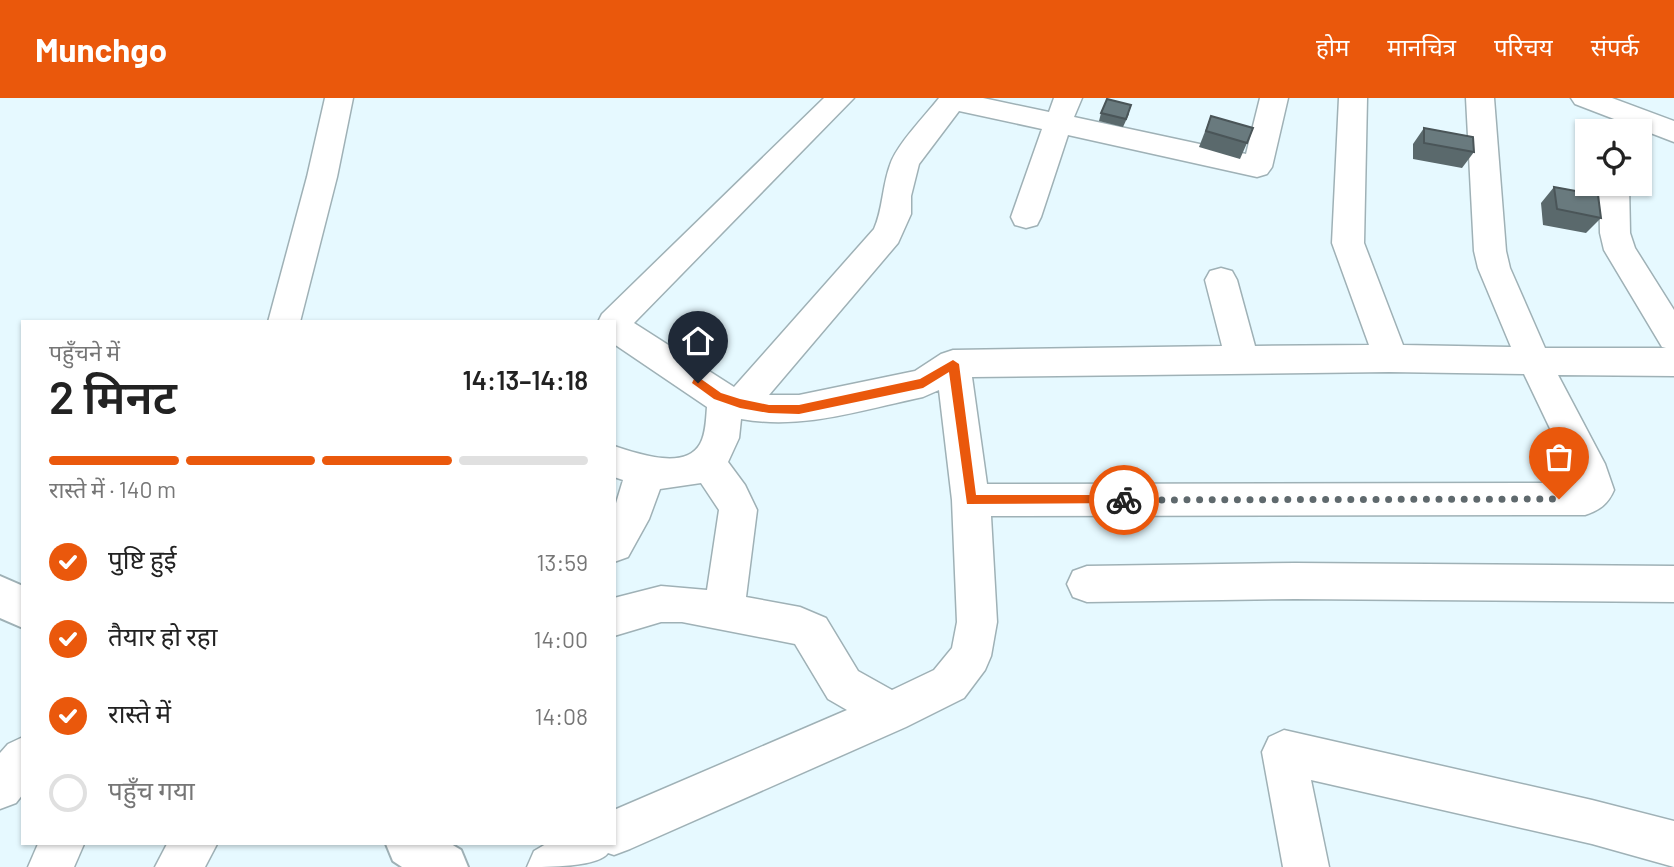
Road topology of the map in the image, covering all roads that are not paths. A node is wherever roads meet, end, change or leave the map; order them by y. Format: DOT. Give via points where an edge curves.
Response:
graph roads {
  1 [pos="339,98"];
  2 [pos="840,98"];
  3 [pos="1274,98"];
  4 [pos="1353,98"];
  5 [pos="1480,98"];
  6 [pos="1585,98"];
  7 [pos="953,99"];
  8 [pos="1063,111"];
  9 [pos="1612,119"];
  10 [pos="1652,128"];
  11 [pos="1674,132"];
  12 [pos="1614,196"];
  13 [pos="1026,216"];
  14 [pos="1221,280"];
  15 [pos="286,320"];
  16 [pos="616,323"];
  17 [pos="616,326"];
  18 [pos="1674,338"];
  19 [pos="1390,357"];
  20 [pos="1242,358"];
  21 [pos="1534,361"];
  22 [pos="1674,362"];
  23 [pos="953,364"];
  24 [pos="732,401"];
  25 [pos="616,462"];
  26 [pos="708,463"];
  27 [pos="651,473"];
  28 [pos="971,500"];
  29 [pos="616,542"];
  30 [pos="1087,584"];
  31 [pos="1674,584"];
  32 [pos="0,595"];
  33 [pos="21,607"];
  34 [pos="724,612"];
  35 [pos="616,616"];
  36 [pos="891,712"];
  37 [pos="21,761"];
  38 [pos="0,787"];
  39 [pos="616,831"];
  40 [pos="1674,844"];
  41 [pos="61,845"];
  42 [pos="193,845"];
  43 [pos="411,845"];
  44 [pos="587,845"];
  45 [pos="51,867"];
  46 [pos="178,867"];
  47 [pos="444,867"];
  48 [pos="550,867"];
  49 [pos="1306,867"];
  1 -- 15 [label="street"];
  2 -- 16 [label="street"];
  3 -- 8 [label="street" via="1256,167"];
  4 -- 19 [label="street" via="1348,243"];
  5 -- 21 [label="street" via="1490,251"];
  6 -- 9 [label="street"];
  7 -- 8 [label="street"];
  7 -- 24 [label="street" via="905,162 896,214 887,235"];
  8 -- 13 [label="street"];
  10 -- 11 [label="street"];
  12 -- 18 [label="street" via="1620,250"];
  14 -- 20 [label="street"];
  17 -- 24 [label="street"];
  19 -- 20 [label="street"];
  19 -- 21 [label="street"];
  20 -- 23 [label="street"];
  21 -- 22 [label="street"];
  21 -- 28 [label="street" via="1592,475 1596,489 1585,499"];
  23 -- 24 [label="street" via="923,383 799,410"];
  23 -- 28 [label="street"];
  24 -- 26 [label="street" via="723,437"];
  25 -- 27 [label="street"];
  26 -- 27 [label="street" via="691,472"];
  26 -- 34 [label="street" via="738,510"];
  27 -- 29 [label="street" via="640,483 636,507"];
  28 -- 36 [label="street" via="977,622 971,656 949,684"];
  30 -- 31 [label="street"];
  32 -- 33 [label="main road"];
  34 -- 35 [label="street" via="661,604"];
  34 -- 36 [label="street" via="812,632 843,685"];
  36 -- 39 [label="street"];
  37 -- 38 [label="street"];
  40 -- 49 [label="street" via="1284,752"];
  41 -- 45 [label="street"];
  42 -- 46 [label="street"];
  43 -- 47 [label="main road"];
  44 -- 48 [label="street"];
}
